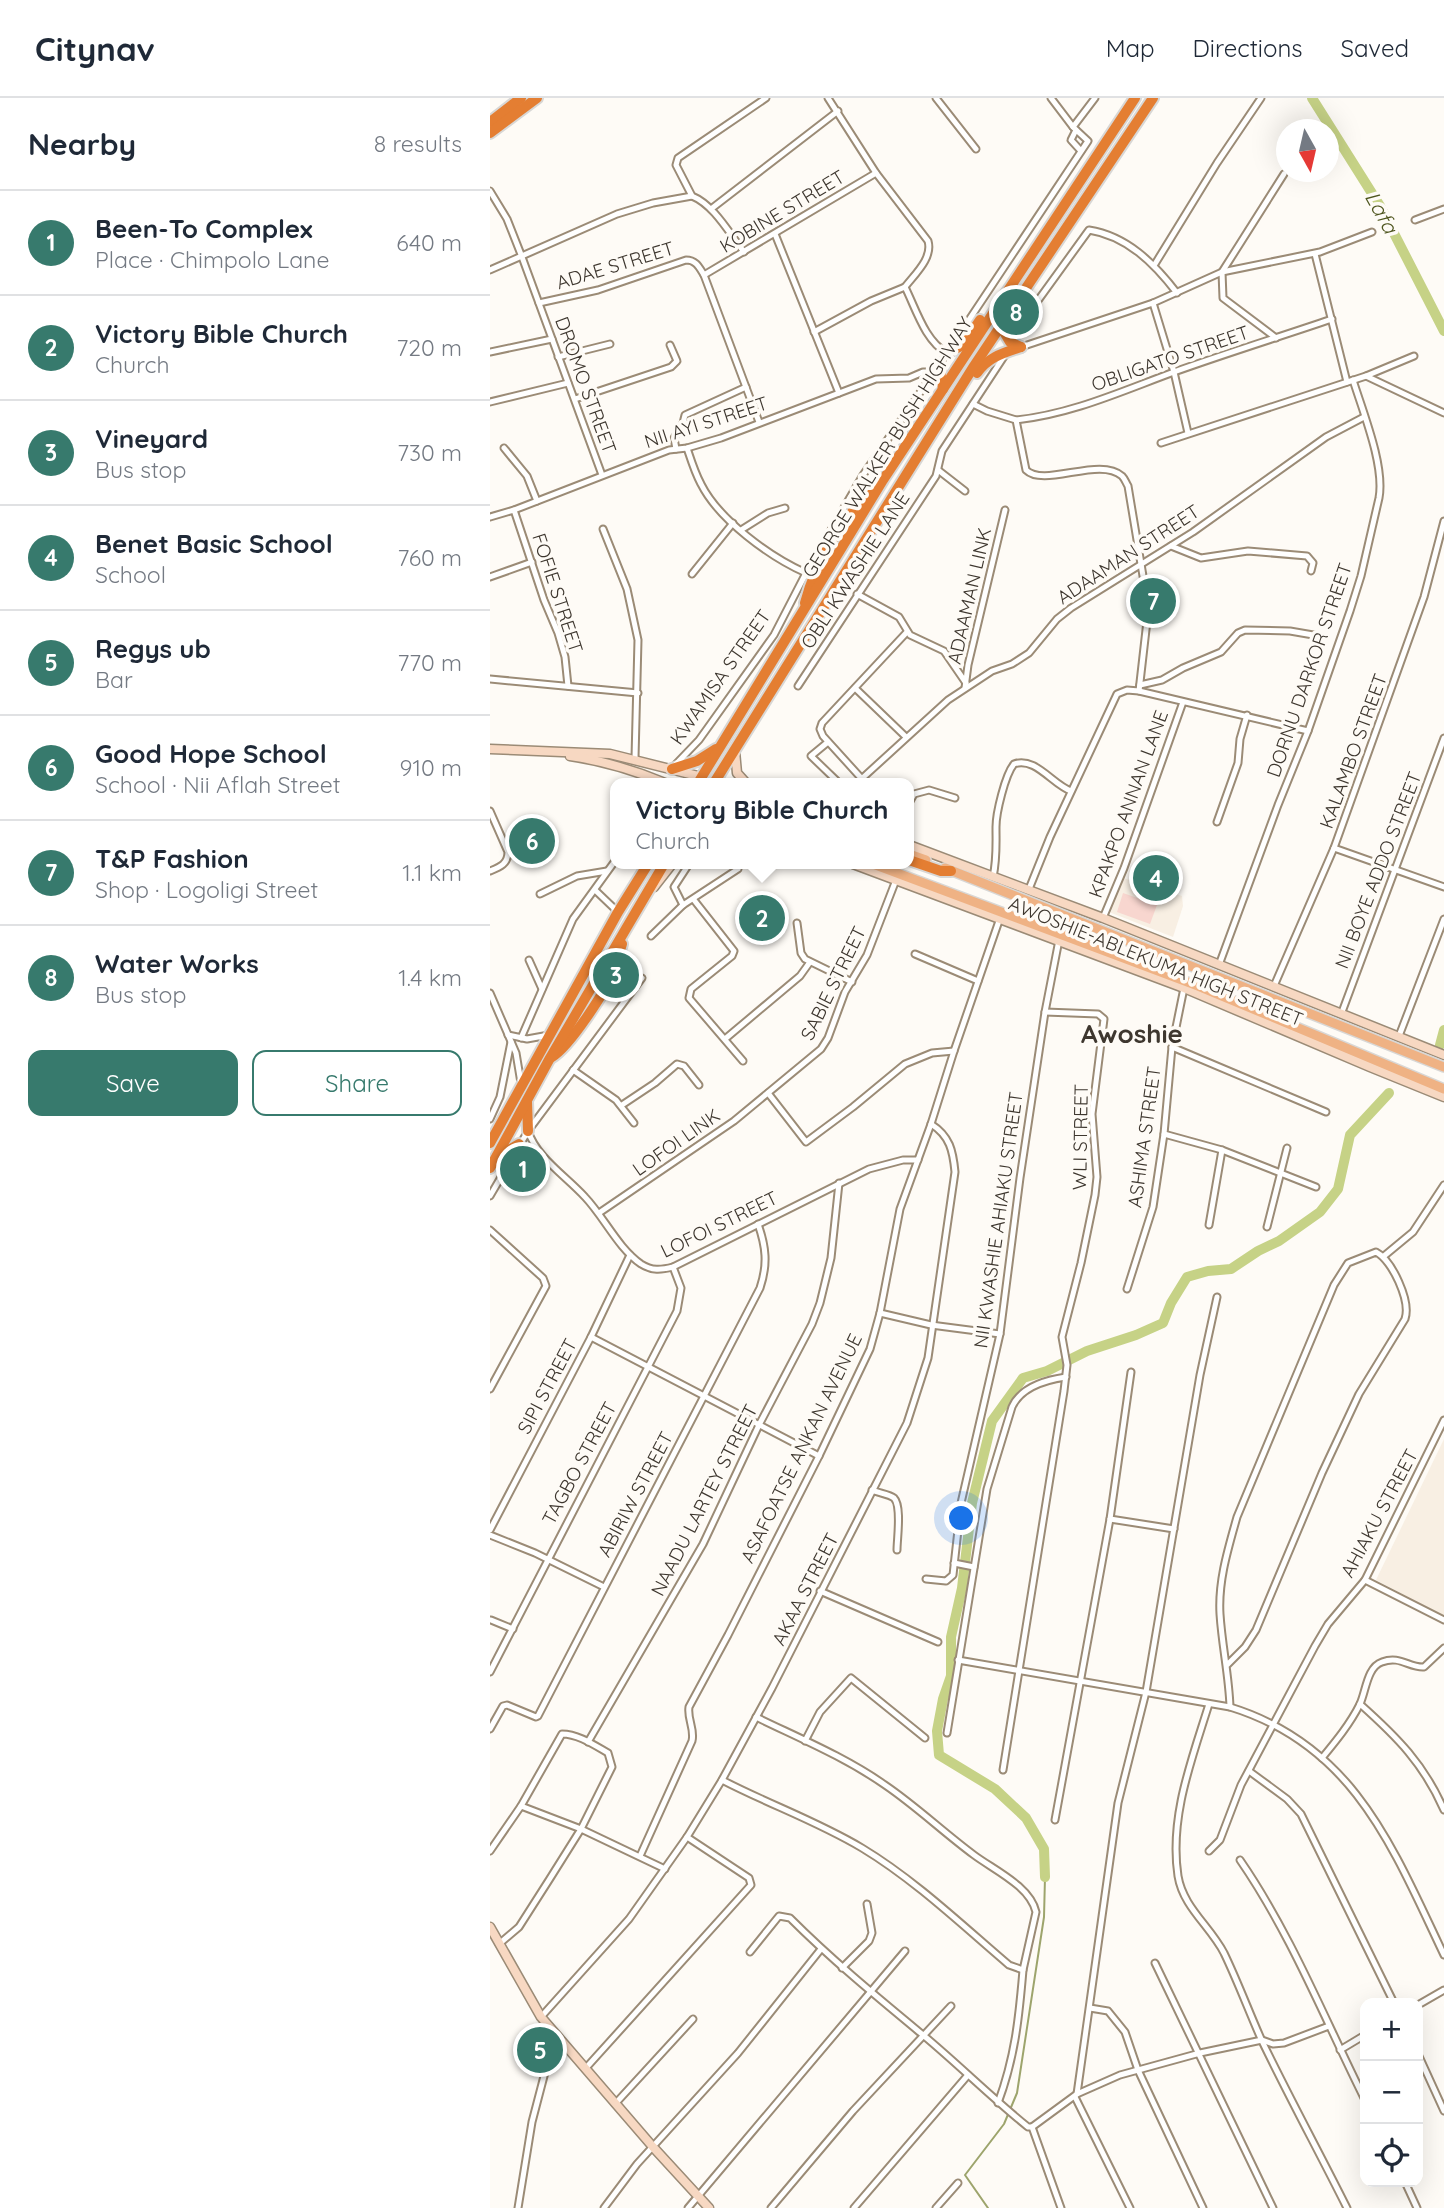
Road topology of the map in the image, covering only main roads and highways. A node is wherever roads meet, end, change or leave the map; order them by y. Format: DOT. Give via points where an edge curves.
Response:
graph roads {
  1 [pos="521,98"];
  2 [pos="537,98"];
  3 [pos="1135,98"];
  4 [pos="1153,98"];
  5 [pos="490,122"];
  6 [pos="490,133"];
  7 [pos="1002,299"];
  8 [pos="1001,327"];
  9 [pos="947,353"];
  10 [pos="937,369"];
  11 [pos="943,389"];
  12 [pos="922,449"];
  13 [pos="721,745"];
  14 [pos="672,769"];
  15 [pos="701,778"];
  16 [pos="719,778"];
  17 [pos="914,856"];
  18 [pos="914,862"];
  19 [pos="645,869"];
  20 [pos="661,869"];
  21 [pos="887,869"];
  22 [pos="951,871"];
  23 [pos="1088,925"];
  24 [pos="1085,942"];
  25 [pos="1444,1067"];
  26 [pos="1444,1089"];
  27 [pos="527,1101"];
  28 [pos="527,1131"];
  29 [pos="490,1143"];
  30 [pos="519,1144"];
  31 [pos="493,1163"];
  1 -- 5 [label="highway"];
  2 -- 6 [label="highway"];
  3 -- 7 [label="highway, GEORGE WALKER BUSH HIGHWAY"];
  4 -- 8 [label="highway, GEORGE WALKER BUSH HIGHWAY"];
  7 -- 9 [label="highway" via="987,310 963,345"];
  7 -- 11 [label="highway, GEORGE WALKER BUSH HIGHWAY"];
  8 -- 12 [label="highway, GEORGE WALKER BUSH HIGHWAY"];
  8 -- 12 [label="highway" via="1010,342 1021,347 987,361"];
  10 -- 11 [label="highway"];
  11 -- 13 [label="highway, GEORGE WALKER BUSH HIGHWAY"];
  12 -- 16 [label="highway, GEORGE WALKER BUSH HIGHWAY"];
  13 -- 14 [label="highway" via="697,761"];
  13 -- 15 [label="highway, GEORGE WALKER BUSH HIGHWAY"];
  17 -- 22 [label="main road, AWOSHIE-ABLEKUMA HIGH STREET"];
  18 -- 22 [label="highway"];
  19 -- 29 [label="highway"];
  20 -- 27 [label="highway" via="627,928 614,972 572,1040 550,1058"];
  21 -- 24 [label="main road, AWOSHIE-ABLEKUMA HIGH STREET"];
  22 -- 23 [label="main road, AWOSHIE-ABLEKUMA HIGH STREET" via="978,876"];
  23 -- 24 [label="main road"];
  23 -- 25 [label="main road, AWOSHIE-ABLEKUMA HIGH STREET" via="1261,995 1308,1005"];
  24 -- 26 [label="main road, AWOSHIE-ABLEKUMA HIGH STREET"];
  27 -- 28 [label="highway"];
  27 -- 31 [label="highway"];
  30 -- 31 [label="highway"];
}
